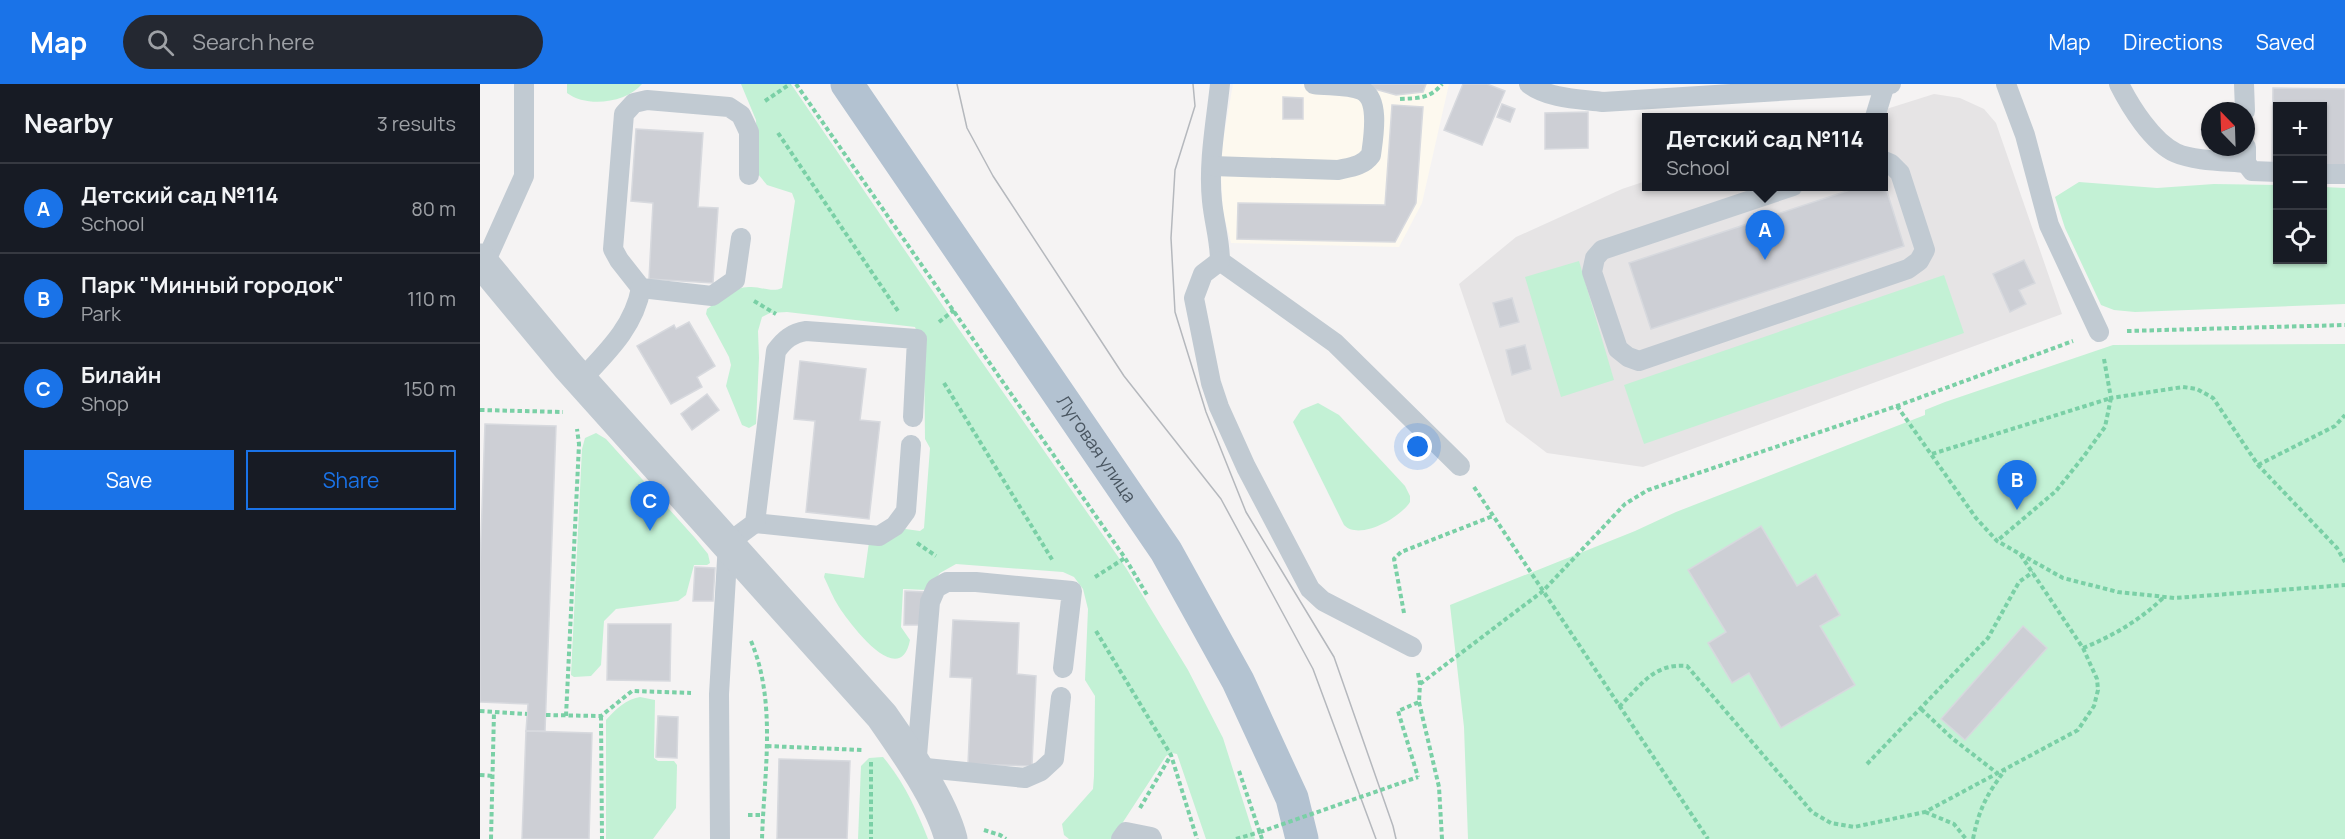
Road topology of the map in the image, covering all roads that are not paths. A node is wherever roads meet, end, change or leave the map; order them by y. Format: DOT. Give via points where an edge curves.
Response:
graph roads {
  1 [pos="524,84"];
  2 [pos="1220,84"];
  3 [pos="1314,84"];
  4 [pos="1529,84"];
  5 [pos="1885,84"];
  6 [pos="1890,84"];
  7 [pos="2006,84"];
  8 [pos="2120,84"];
  9 [pos="2244,84"];
  10 [pos="859,89"];
  11 [pos="2245,102"];
  12 [pos="1876,113"];
  13 [pos="2236,156"];
  14 [pos="2246,156"];
  15 [pos="1888,162"];
  16 [pos="1212,166"];
  17 [pos="2273,172"];
  18 [pos="2327,174"];
  19 [pos="2345,174"];
  20 [pos="749,175"];
  21 [pos="1778,191"];
  22 [pos="741,238"];
  23 [pos="1220,261"];
  24 [pos="482,262"];
  25 [pos="641,288"];
  26 [pos="2099,332"];
  27 [pos="581,380"];
  28 [pos="913,417"];
  29 [pos="911,445"];
  30 [pos="1461,466"];
  31 [pos="755,523"];
  32 [pos="728,543"];
  33 [pos="1412,647"];
  34 [pos="1063,668"];
  35 [pos="1061,698"];
  36 [pos="916,767"];
  37 [pos="1123,835"];
  38 [pos="720,839"];
  39 [pos="951,839"];
  40 [pos="1152,839"];
  41 [pos="1302,839"];
  1 -- 24 [label="lane" via="524,177"];
  2 -- 16 [label="lane"];
  3 -- 16 [label="lane" via="1361,90 1370,99 1374,112 1371,155 1356,166 1338,170"];
  4 -- 5 [label="lane" via="1565,97 1603,102"];
  5 -- 6 [label="lane"];
  5 -- 12 [label="lane"];
  7 -- 26 [label="lane" via="2025,135 2049,225"];
  8 -- 13 [label="lane" via="2154,136 2175,153 2205,159"];
  9 -- 11 [label="lane"];
  10 -- 41 [label="main road, Луговая улица" via="1166,551 1238,681 1292,798"];
  14 -- 17 [label="lane" via="2253,171"];
  15 -- 21 [label="lane" via="1900,173 1925,250 1908,269 1638,361 1618,349 1592,272 1595,258 1602,250"];
  16 -- 23 [label="lane"];
  18 -- 19 [label="lane"];
  20 -- 25 [label="lane" via="749,132 741,115 729,107 647,100 629,108 624,114 613,249"];
  22 -- 25 [label="lane" via="735,280 712,296"];
  23 -- 30 [label="lane" via="1335,344"];
  23 -- 33 [label="lane" via="1203,274 1194,298 1210,384 1246,467 1310,589 1323,601"];
  24 -- 27 [label="street"];
  25 -- 27 [label="lane" via="638,306 628,325"];
  27 -- 32 [label="street"];
  28 -- 31 [label="lane" via="917,339 806,331 785,340 776,351"];
  29 -- 31 [label="lane" via="906,511 895,526 879,536"];
  31 -- 32 [label="lane"];
  32 -- 36 [label="street" via="882,716"];
  32 -- 38 [label="lane" via="719,694"];
  34 -- 36 [label="lane" via="1072,591 976,582 947,582 936,588 930,602"];
  35 -- 36 [label="lane" via="1054,759 1041,771 1025,778"];
  36 -- 39 [label="street" via="948,825"];
  37 -- 40 [label="lane"];
}
